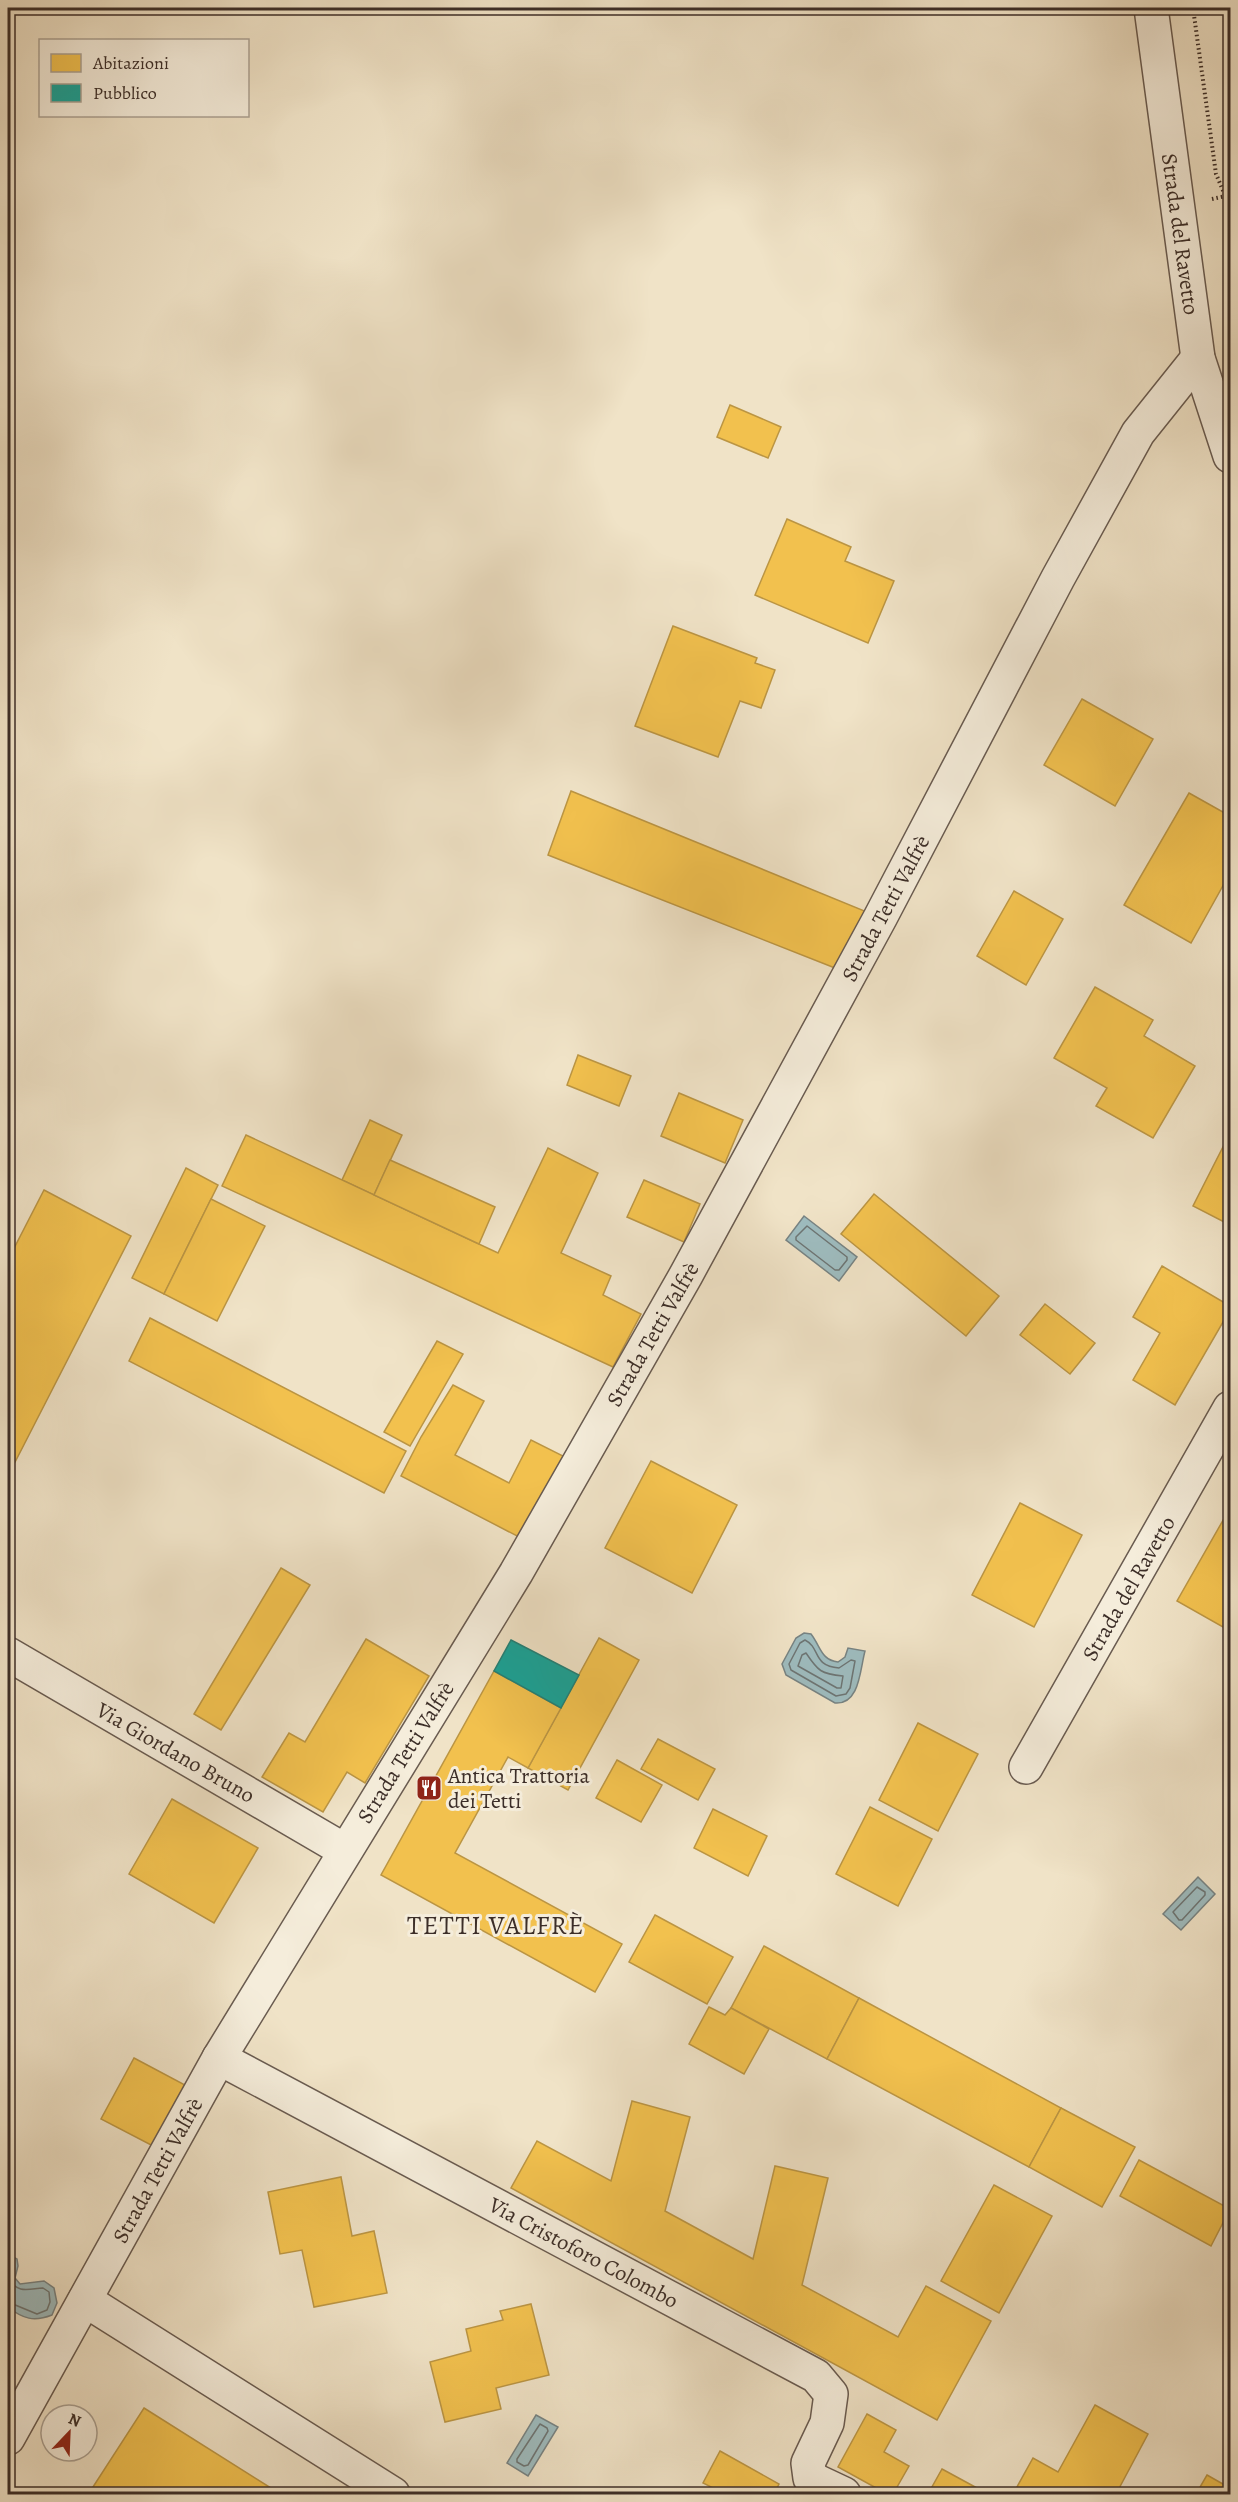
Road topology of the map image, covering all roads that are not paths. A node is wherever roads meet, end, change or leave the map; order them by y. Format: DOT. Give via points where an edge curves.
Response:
graph roads {
  1 [pos="1151,8"];
  2 [pos="1198,358"];
  3 [pos="1230,456"];
  4 [pos="1230,1408"];
  5 [pos="8,1654"];
  6 [pos="1026,1767"];
  7 [pos="344,1850"];
  8 [pos="219,2058"];
  9 [pos="85,2300"];
  10 [pos="8,2438"];
  11 [pos="393,2494"];
  12 [pos="844,2494"];
  1 -- 2 [label="street, Strada del Ravetto"];
  2 -- 3 [label="street, Strada del Ravetto"];
  2 -- 7 [label="street, Strada Tetti Valfrè" via="1138,433 686,1275 516,1573"];
  4 -- 6 [label="street, Strada del Ravetto"];
  5 -- 7 [label="street, Via Giordano Bruno"];
  7 -- 8 [label="street, Strada Tetti Valfrè"];
  8 -- 9 [label="street, Strada Tetti Valfrè"];
  8 -- 12 [label="street, Via Cristoforo Colombo" via="816,2376 831,2394 827,2423 808,2463 810,2478"];
  9 -- 10 [label="street, Strada Tetti Valfrè"];
  9 -- 11 [label="street"];
}
